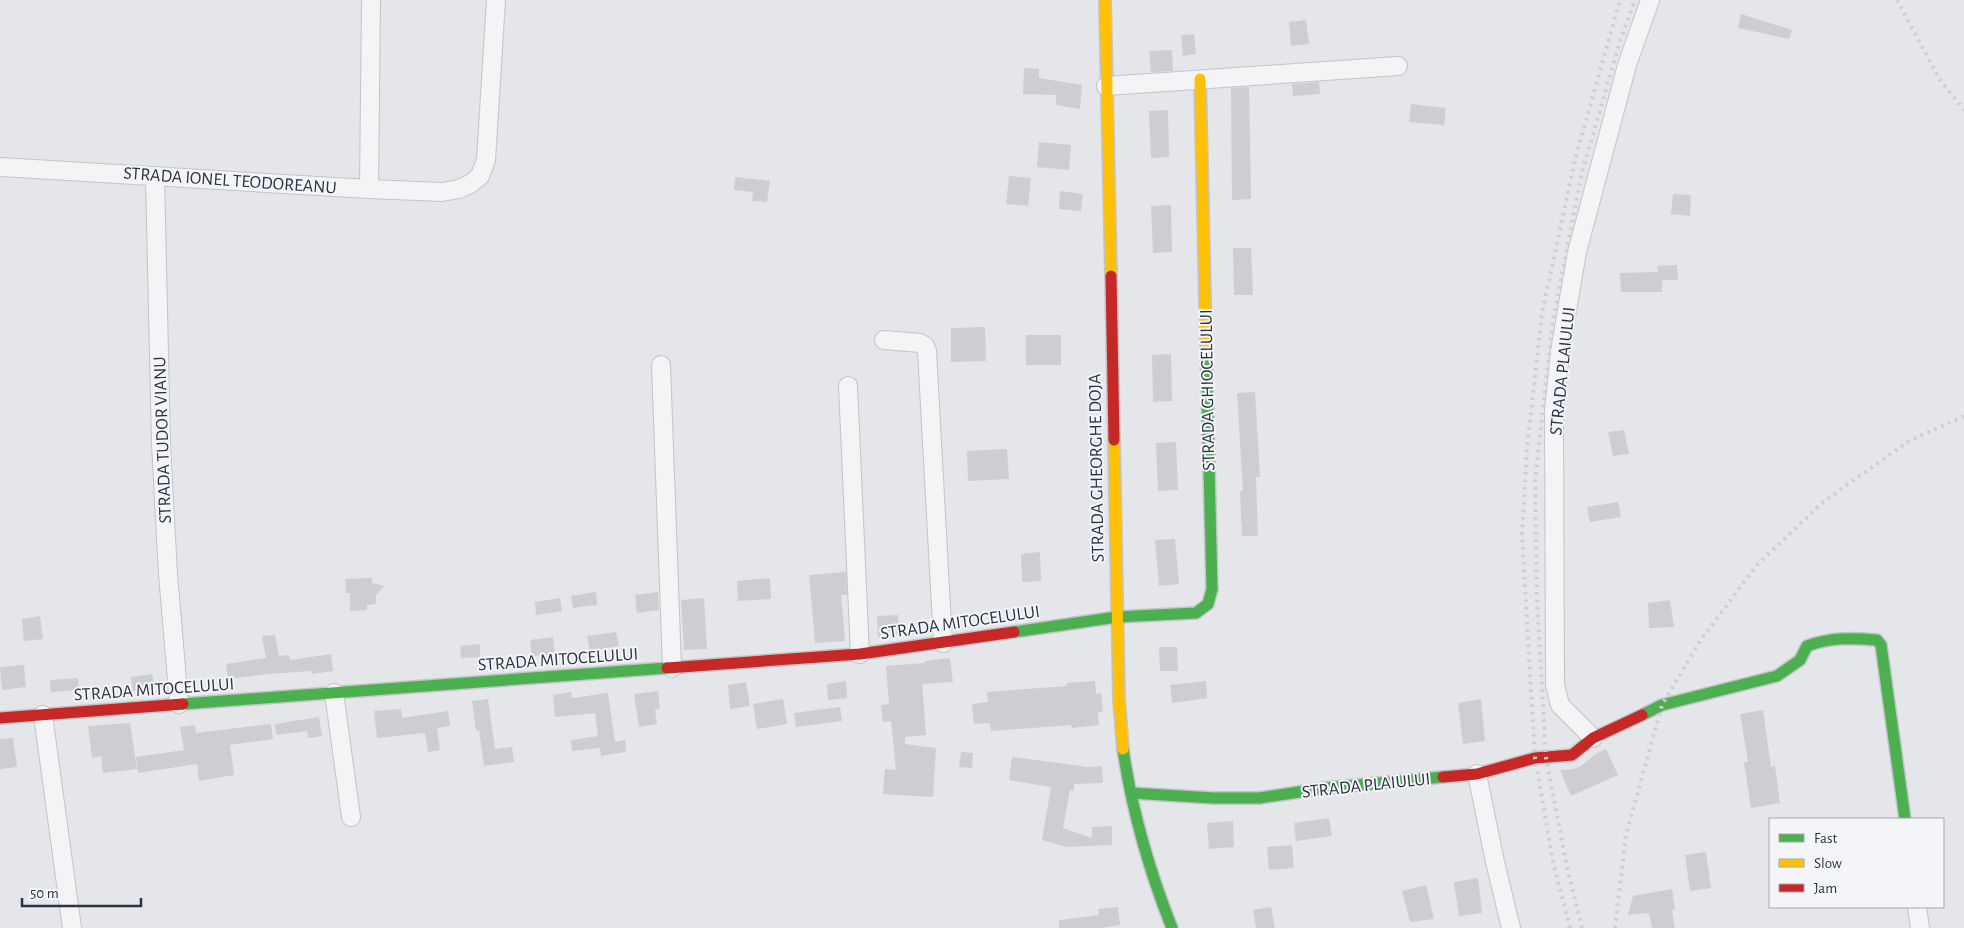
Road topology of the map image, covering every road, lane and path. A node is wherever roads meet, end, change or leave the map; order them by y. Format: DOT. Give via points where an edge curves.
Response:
graph roads {
  1 [pos="371,0"];
  2 [pos="496,0"];
  3 [pos="1105,0"];
  4 [pos="1650,0"];
  5 [pos="1398,66"];
  6 [pos="1200,79"];
  7 [pos="1106,86"];
  8 [pos="0,166"];
  9 [pos="155,176"];
  10 [pos="369,189"];
  11 [pos="884,340"];
  12 [pos="661,364"];
  13 [pos="848,386"];
  14 [pos="1117,617"];
  15 [pos="943,643"];
  16 [pos="860,654"];
  17 [pos="672,668"];
  18 [pos="334,693"];
  19 [pos="180,704"];
  20 [pos="44,715"];
  21 [pos="0,718"];
  22 [pos="1593,738"];
  23 [pos="1477,774"];
  24 [pos="1131,794"];
  25 [pos="351,816"];
  26 [pos="1905,818"];
  27 [pos="1917,908"];
  28 [pos="72,928"];
  29 [pos="1172,928"];
  30 [pos="1511,928"];
  31 [pos="1920,928"];
  1 -- 10 [label="street"];
  2 -- 10 [label="street, STRADA IONEL TEODOREANU" via="486,160 480,176 459,189 442,192"];
  3 -- 7 [label="street, STRADA GHEORGHE DOJA"];
  4 -- 22 [label="street, STRADA PLAIULUI" via="1627,64 1576,252 1554,410 1555,685 1560,704"];
  5 -- 6 [label="street"];
  6 -- 7 [label="street"];
  6 -- 14 [label="street, STRADA GHIOCELULUI" via="1209,605 1196,614"];
  7 -- 14 [label="street, STRADA GHEORGHE DOJA"];
  8 -- 9 [label="street, STRADA IONEL TEODOREANU"];
  9 -- 10 [label="street, STRADA IONEL TEODOREANU"];
  9 -- 19 [label="street, STRADA TUDOR VIANU" via="161,444"];
  11 -- 15 [label="street" via="920,343 927,351"];
  12 -- 17 [label="street"];
  13 -- 16 [label="street"];
  14 -- 15 [label="street, STRADA MITOCELULUI"];
  14 -- 24 [label="street, STRADA GHEORGHE DOJA" via="1122,749"];
  15 -- 16 [label="street, STRADA MITOCELULUI"];
  16 -- 17 [label="street, STRADA MITOCELULUI"];
  17 -- 18 [label="street, STRADA MITOCELULUI"];
  18 -- 19 [label="street, STRADA MITOCELULUI"];
  18 -- 25 [label="street"];
  19 -- 20 [label="street, STRADA MITOCELULUI"];
  20 -- 21 [label="street, STRADA MITOCELULUI"];
  20 -- 28 [label="street"];
  22 -- 23 [label="street, STRADA PLAIULUI" via="1572,755 1535,758"];
  22 -- 26 [label="street, STRADA PLAIULUI" via="1662,705 1777,676 1800,660 1807,646 1843,637 1877,640 1881,645"];
  23 -- 24 [label="street, STRADA PLAIULUI" via="1326,788 1259,798"];
  23 -- 30 [label="street"];
  24 -- 29 [label="street, STRADA GHEORGHE DOJA"];
  27 -- 31 [label="street"];
}
